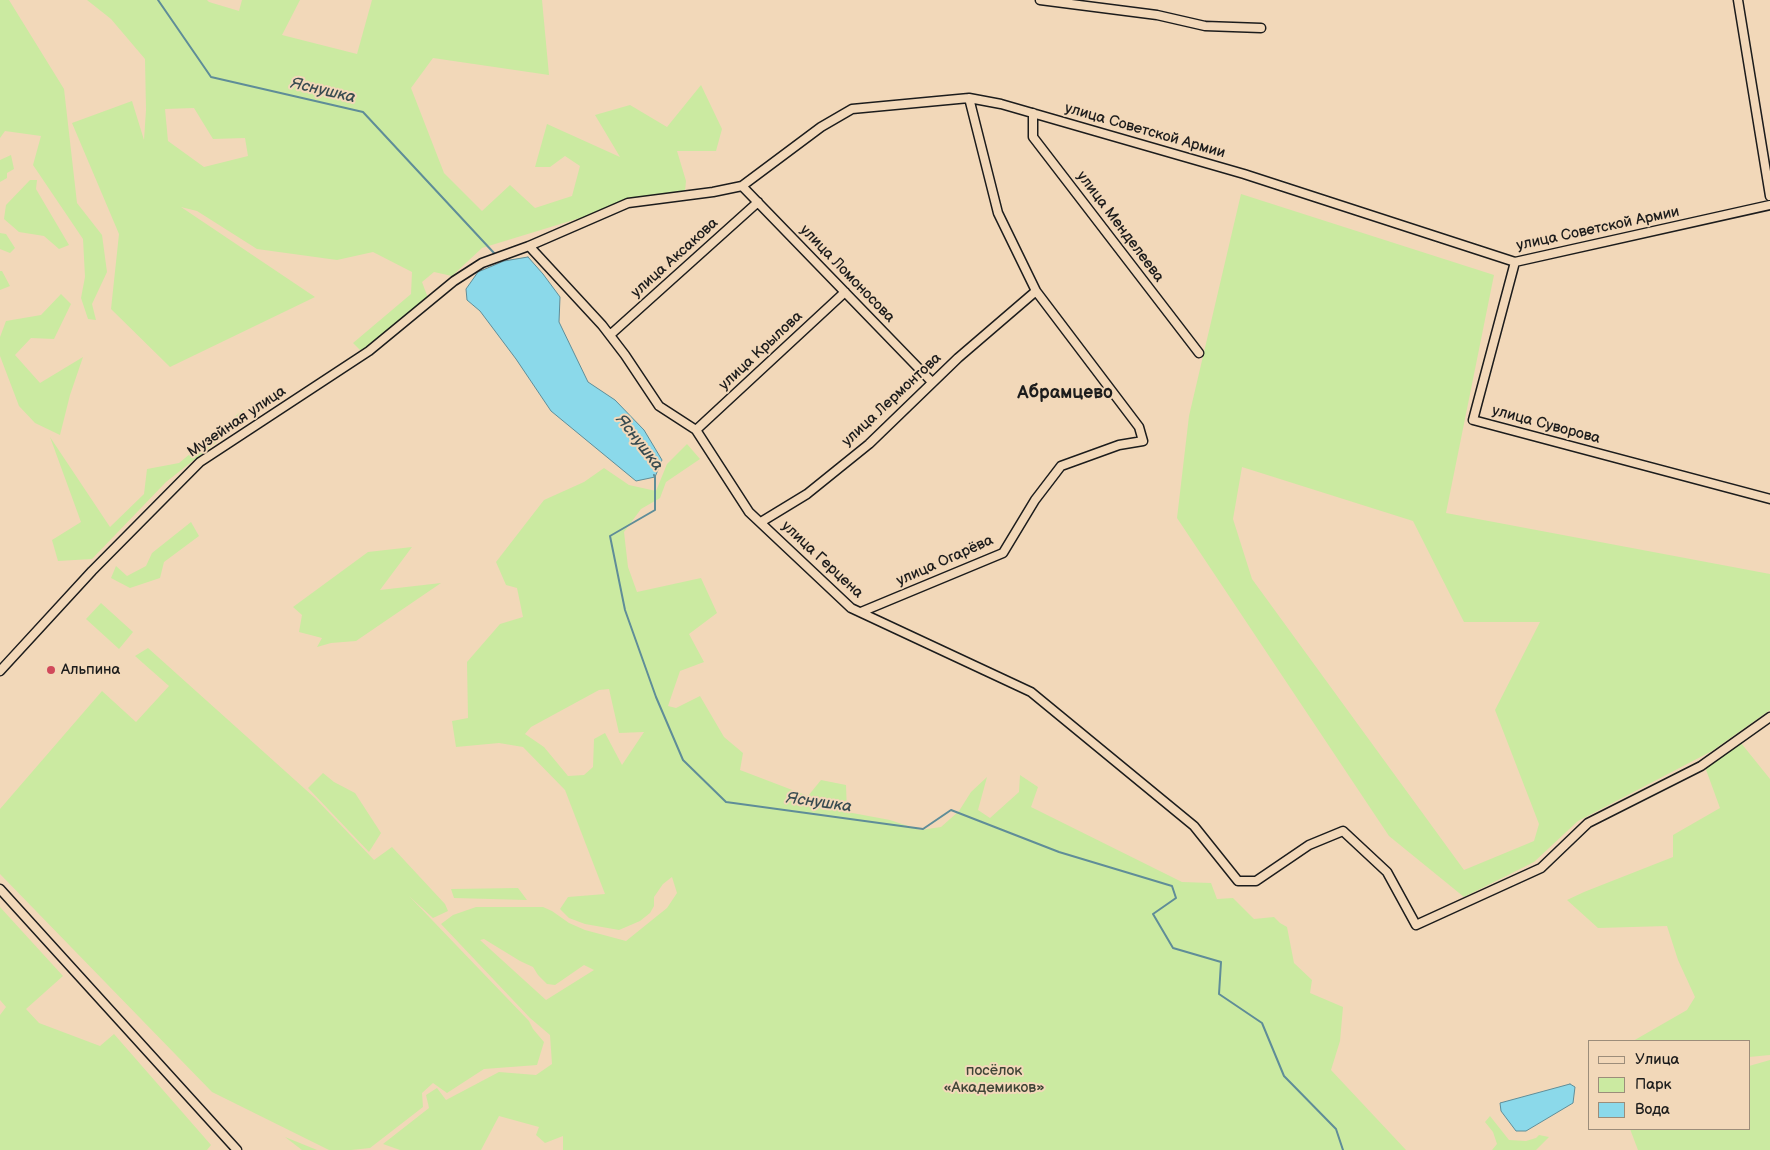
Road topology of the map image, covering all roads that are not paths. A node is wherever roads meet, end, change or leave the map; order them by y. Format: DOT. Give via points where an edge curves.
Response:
graph roads {
  1 [pos="1040,0"];
  2 [pos="1738,0"];
  3 [pos="1261,28"];
  4 [pos="969,98"];
  5 [pos="1032,113"];
  6 [pos="742,186"];
  7 [pos="1770,196"];
  8 [pos="758,202"];
  9 [pos="1770,205"];
  10 [pos="529,246"];
  11 [pos="1515,262"];
  12 [pos="1036,291"];
  13 [pos="845,292"];
  14 [pos="610,335"];
  15 [pos="1199,353"];
  16 [pos="932,382"];
  17 [pos="696,430"];
  18 [pos="1770,499"];
  19 [pos="761,522"];
  20 [pos="861,612"];
  21 [pos="0,671"];
  22 [pos="1770,717"];
  23 [pos="0,889"];
  24 [pos="237,1150"];
  1 -- 3 [label="street" via="1157,15 1205,26"];
  2 -- 7 [label="street"];
  4 -- 5 [label="street, улица Советской Армии"];
  4 -- 6 [label="street, улица Советской Армии" via="852,110 821,127"];
  4 -- 12 [label="street" via="998,212"];
  5 -- 11 [label="street, улица Советской Армии" via="1244,174"];
  5 -- 15 [label="street, улица Менделеева" via="1033,137"];
  6 -- 8 [label="street, улица Ломоносова"];
  6 -- 10 [label="street, улица Советской Армии" via="628,203"];
  8 -- 13 [label="street, улица Ломоносова"];
  8 -- 14 [label="street, улица Аксакова"];
  9 -- 11 [label="street, улица Советской Армии"];
  10 -- 14 [label="street, улица Герцена"];
  10 -- 21 [label="street, Музейная улица" via="482,263 454,281 369,351 200,462 92,571"];
  11 -- 18 [label="street, улица Суворова" via="1473,420"];
  12 -- 16 [label="street, улица Лермонтова"];
  12 -- 20 [label="street, улица Огарёва" via="1140,427 1143,441 1119,445 1062,466 1035,500 1003,553"];
  13 -- 16 [label="street, улица Ломоносова"];
  13 -- 17 [label="street, улица Крылова"];
  14 -- 17 [label="street, улица Герцена" via="659,406"];
  16 -- 19 [label="street, улица Лермонтова" via="861,450 807,494"];
  17 -- 19 [label="street, улица Герцена" via="749,512"];
  19 -- 20 [label="street, улица Герцена" via="851,608"];
  20 -- 22 [label="street, улица Герцена" via="1031,692 1194,826 1238,881 1256,881 1309,844 1343,831 1387,872 1416,925 1541,868 1588,823 1701,766"];
  23 -- 24 [label="street"];
}
